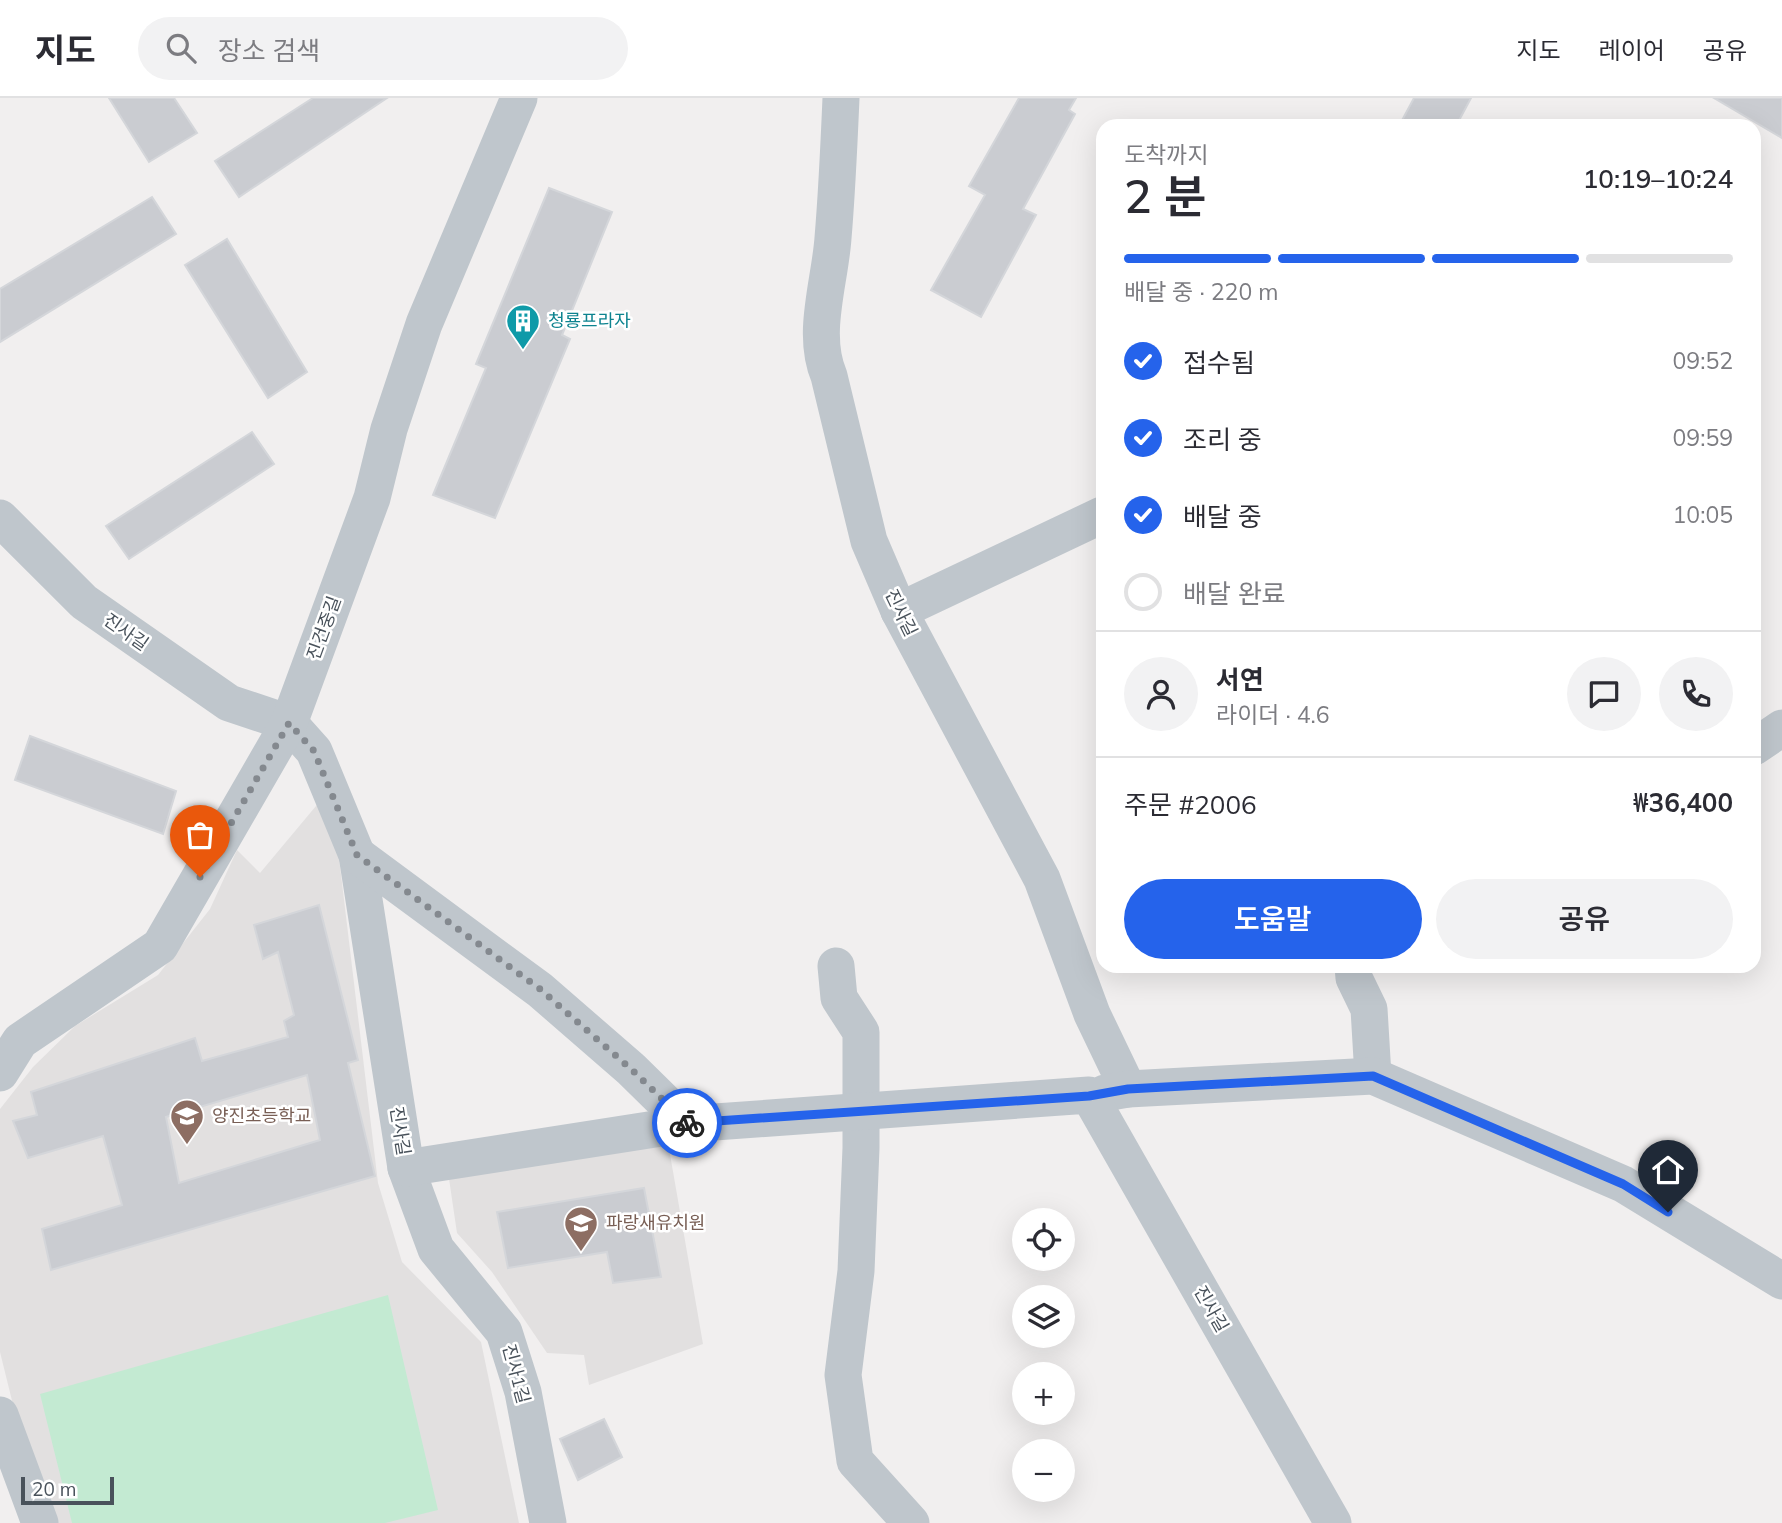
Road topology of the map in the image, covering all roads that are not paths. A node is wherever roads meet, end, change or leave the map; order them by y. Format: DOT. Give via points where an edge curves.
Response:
graph roads {
  1 [pos="519,98"];
  2 [pos="841,98"];
  3 [pos="0,518"];
  4 [pos="1096,518"];
  5 [pos="899,611"];
  6 [pos="289,723"];
  7 [pos="1782,727"];
  8 [pos="1761,742"];
  9 [pos="357,855"];
  10 [pos="836,966"];
  11 [pos="1354,973"];
  12 [pos="0,1073"];
  13 [pos="1373,1076"];
  14 [pos="1128,1089"];
  15 [pos="1089,1096"];
  16 [pos="861,1111"];
  17 [pos="687,1124"];
  18 [pos="406,1168"];
  19 [pos="1782,1281"];
  20 [pos="0,1415"];
  21 [pos="40,1523"];
  22 [pos="548,1523"];
  23 [pos="911,1523"];
  24 [pos="1333,1523"];
  1 -- 6 [label="street, 진건중길" via="424,324 372,498"];
  2 -- 5 [label="street, 진사길" via="822,358 869,541"];
  3 -- 6 [label="street, 진사길" via="84,602 229,703"];
  4 -- 5 [label="street"];
  5 -- 14 [label="street, 진사길" via="1042,879 1093,1014"];
  6 -- 9 [label="street, 진사길" via="314,751"];
  6 -- 12 [label="street, 진건중길" via="160,946 20,1041"];
  7 -- 8 [label="street"];
  9 -- 17 [label="street" via="540,989"];
  9 -- 18 [label="street, 진사길"];
  10 -- 16 [label="street" via="839,998 861,1032"];
  11 -- 13 [label="street" via="1369,1009"];
  13 -- 14 [label="street, 진사길"];
  13 -- 19 [label="street, 진사길" via="1623,1184"];
  14 -- 15 [label="street, 진사길"];
  15 -- 16 [label="street, 진사길"];
  15 -- 24 [label="street, 진사길"];
  16 -- 17 [label="street, 진사길"];
  16 -- 23 [label="street" via="856,1271 843,1375 855,1461"];
  17 -- 18 [label="street, 진사길"];
  18 -- 22 [label="street, 진사1길" via="436,1250 504,1332 523,1392"];
  20 -- 21 [label="street"];
}
